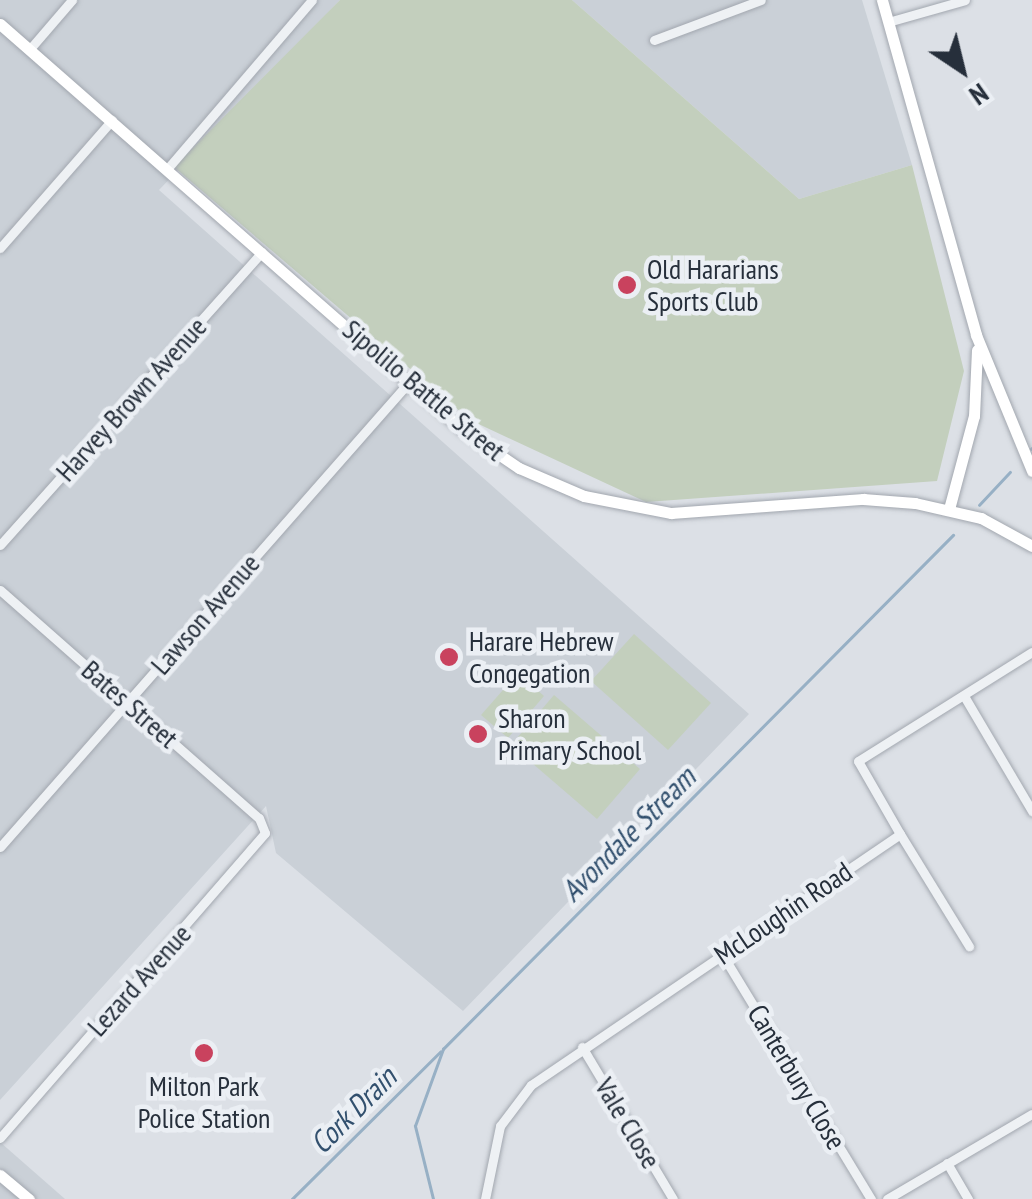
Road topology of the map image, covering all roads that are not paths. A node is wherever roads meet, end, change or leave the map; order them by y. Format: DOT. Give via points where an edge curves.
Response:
graph roads {
  1 [pos="72,0"];
  2 [pos="312,0"];
  3 [pos="761,0"];
  4 [pos="882,0"];
  5 [pos="965,0"];
  6 [pos="888,22"];
  7 [pos="0,24"];
  8 [pos="654,40"];
  9 [pos="29,50"];
  10 [pos="112,120"];
  11 [pos="168,168"];
  12 [pos="0,248"];
  13 [pos="262,252"];
  14 [pos="976,335"];
  15 [pos="410,381"];
  16 [pos="1032,472"];
  17 [pos="948,509"];
  18 [pos="0,545"];
  19 [pos="1032,546"];
  20 [pos="0,590"];
  21 [pos="1032,652"];
  22 [pos="964,696"];
  23 [pos="127,702"];
  24 [pos="1032,811"];
  25 [pos="259,818"];
  26 [pos="900,834"];
  27 [pos="0,847"];
  28 [pos="969,946"];
  29 [pos="722,954"];
  30 [pos="582,1047"];
  31 [pos="1032,1114"];
  32 [pos="0,1138"];
  33 [pos="947,1163"];
  34 [pos="0,1175"];
  35 [pos="29,1199"];
  36 [pos="485,1199"];
  37 [pos="673,1199"];
  38 [pos="871,1199"];
  39 [pos="887,1199"];
  40 [pos="968,1199"];
  1 -- 9 [label="street"];
  2 -- 11 [label="street"];
  3 -- 8 [label="street"];
  4 -- 6 [label="main road"];
  5 -- 6 [label="street"];
  6 -- 14 [label="main road"];
  7 -- 9 [label="main road, Sipolilo Battle Street"];
  9 -- 10 [label="main road, Sipolilo Battle Street"];
  10 -- 11 [label="main road, Sipolilo Battle Street"];
  10 -- 12 [label="street"];
  11 -- 13 [label="main road, Sipolilo Battle Street"];
  13 -- 15 [label="main road, Sipolilo Battle Street"];
  13 -- 18 [label="street, Harvey Brown Avenue"];
  14 -- 16 [label="main road"];
  14 -- 17 [label="main road" via="974,416"];
  15 -- 17 [label="main road, Sipolilo Battle Street" via="488,449 610,504 704,513 863,499"];
  15 -- 23 [label="street, Lawson Avenue"];
  17 -- 19 [label="main road, Sipolilo Battle Street"];
  20 -- 23 [label="street, Bates Street"];
  21 -- 22 [label="street"];
  22 -- 24 [label="street"];
  22 -- 26 [label="street" via="858,761"];
  23 -- 25 [label="street, Bates Street"];
  23 -- 27 [label="street, Lawson Avenue"];
  25 -- 32 [label="street, Lezard Avenue" via="262,842"];
  26 -- 28 [label="street"];
  26 -- 29 [label="street, McLoughin Road"];
  29 -- 30 [label="street, McLoughin Road"];
  29 -- 38 [label="street, Canterbury Close"];
  30 -- 36 [label="street, McLoughin Road" via="531,1085 500,1126"];
  30 -- 37 [label="street, Vale Close"];
  31 -- 33 [label="street"];
  33 -- 39 [label="street"];
  33 -- 40 [label="street"];
  34 -- 35 [label="main road"];
}
